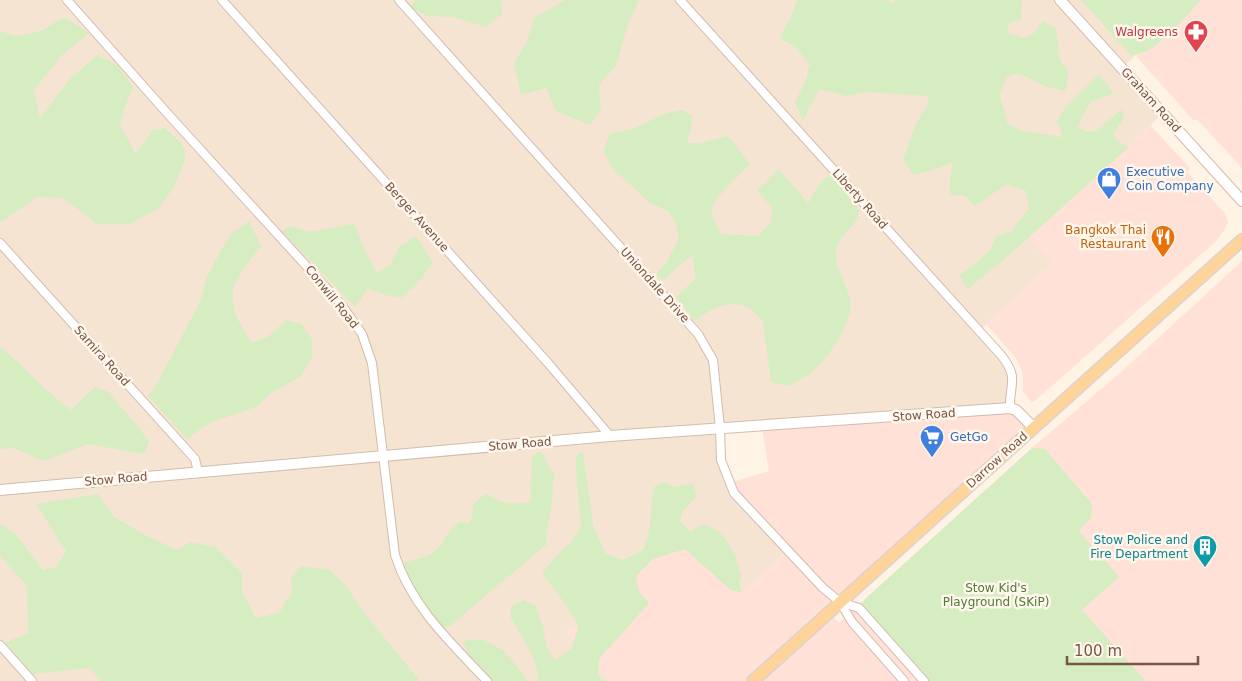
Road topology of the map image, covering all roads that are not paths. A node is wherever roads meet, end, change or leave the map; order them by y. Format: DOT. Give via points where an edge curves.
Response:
graph roads {
  1 [pos="67,0"];
  2 [pos="222,0"];
  3 [pos="399,0"];
  4 [pos="680,0"];
  5 [pos="1060,0"];
  6 [pos="1242,201"];
  7 [pos="1242,240"];
  8 [pos="0,243"];
  9 [pos="1010,408"];
  10 [pos="720,428"];
  11 [pos="1033,428"];
  12 [pos="610,436"];
  13 [pos="382,455"];
  14 [pos="198,472"];
  15 [pos="0,490"];
  16 [pos="840,602"];
  17 [pos="0,645"];
  18 [pos="32,681"];
  19 [pos="487,681"];
  20 [pos="753,681"];
  21 [pos="904,681"];
  22 [pos="924,681"];
  1 -- 13 [label="street, Conwill Road" via="355,323 372,364"];
  2 -- 12 [label="street, Berger Avenue"];
  3 -- 10 [label="street, Uniondale Drive" via="698,334 713,360"];
  4 -- 9 [label="street, Liberty Road" via="1002,355 1013,375"];
  5 -- 6 [label="street, Graham Road"];
  7 -- 11 [label="main road, Darrow Road"];
  8 -- 14 [label="street, Samira Road" via="195,459"];
  9 -- 10 [label="street, Stow Road"];
  9 -- 11 [label="street"];
  10 -- 12 [label="street, Stow Road"];
  10 -- 16 [label="street, Uniondale Drive" via="721,460 734,493"];
  11 -- 16 [label="main road, Darrow Road"];
  12 -- 13 [label="street, Stow Road"];
  13 -- 14 [label="street, Stow Road"];
  13 -- 19 [label="street, Conwill Road" via="395,555 401,573 427,615"];
  14 -- 15 [label="street, Stow Road"];
  16 -- 20 [label="main road, Darrow Road"];
  16 -- 21 [label="street" via="852,622"];
  16 -- 22 [label="street" via="859,608"];
  17 -- 18 [label="street"];
}
